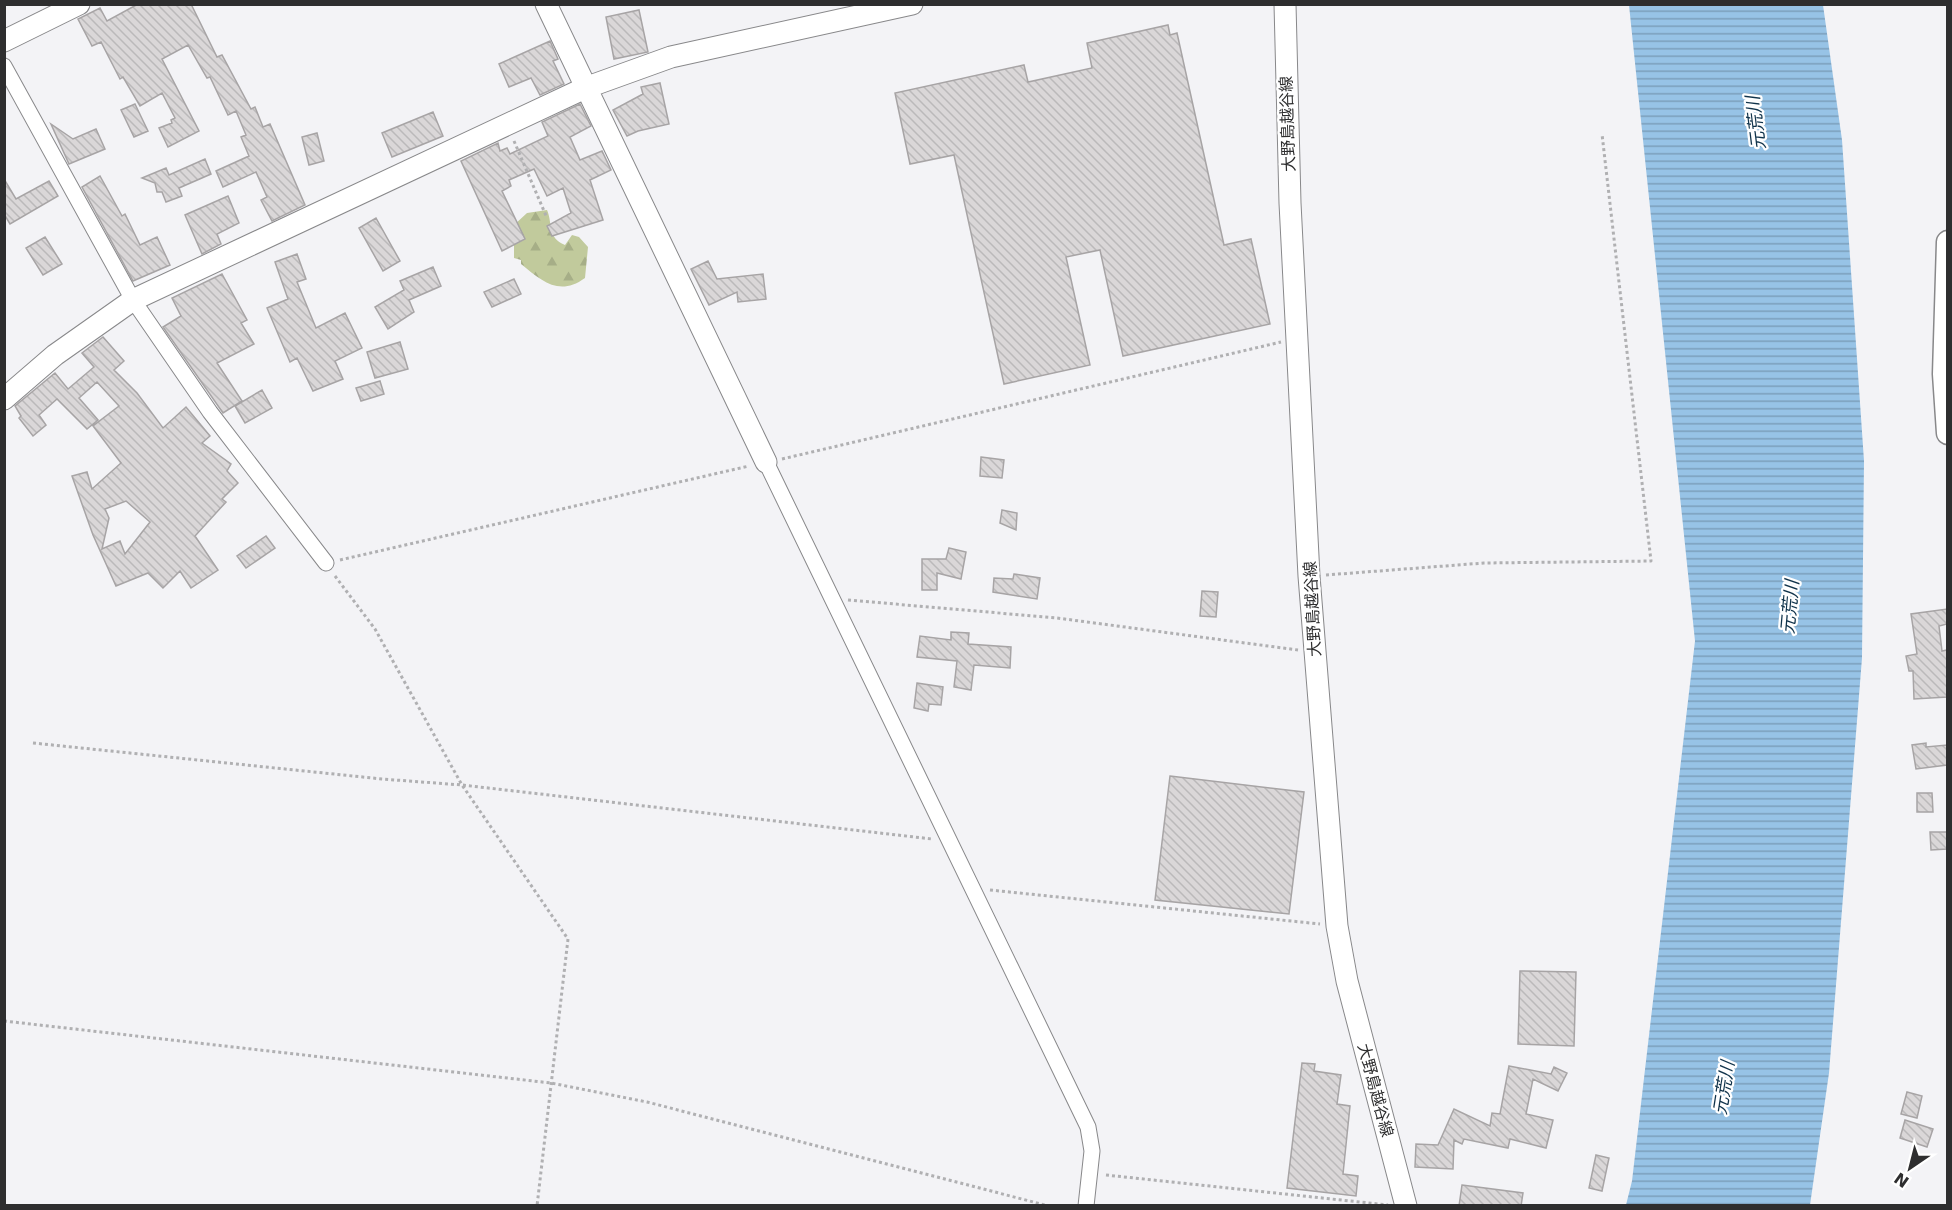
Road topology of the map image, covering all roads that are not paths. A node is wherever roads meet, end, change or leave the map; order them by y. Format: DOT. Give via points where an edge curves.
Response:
graph roads {
  1 [pos="79,4"];
  2 [pos="546,4"];
  3 [pos="912,4"];
  4 [pos="1285,4"];
  5 [pos="4,41"];
  6 [pos="4,66"];
  7 [pos="585,87"];
  8 [pos="1947,242"];
  9 [pos="133,300"];
  10 [pos="4,399"];
  11 [pos="1947,433"];
  12 [pos="766,462"];
  13 [pos="326,563"];
  14 [pos="1086,1206"];
  15 [pos="1406,1206"];
  1 -- 5 [label="street"];
  2 -- 7 [label="street"];
  3 -- 7 [label="street" via="671,57"];
  4 -- 15 [label="street, 大野島越谷線" via="1290,203 1309,576 1337,926 1347,981"];
  6 -- 9 [label="street"];
  7 -- 9 [label="street"];
  7 -- 12 [label="street"];
  8 -- 11 [label="main road"];
  9 -- 10 [label="street" via="55,355"];
  9 -- 13 [label="street" via="210,412"];
  12 -- 14 [label="street" via="1088,1127 1092,1151"];
}
